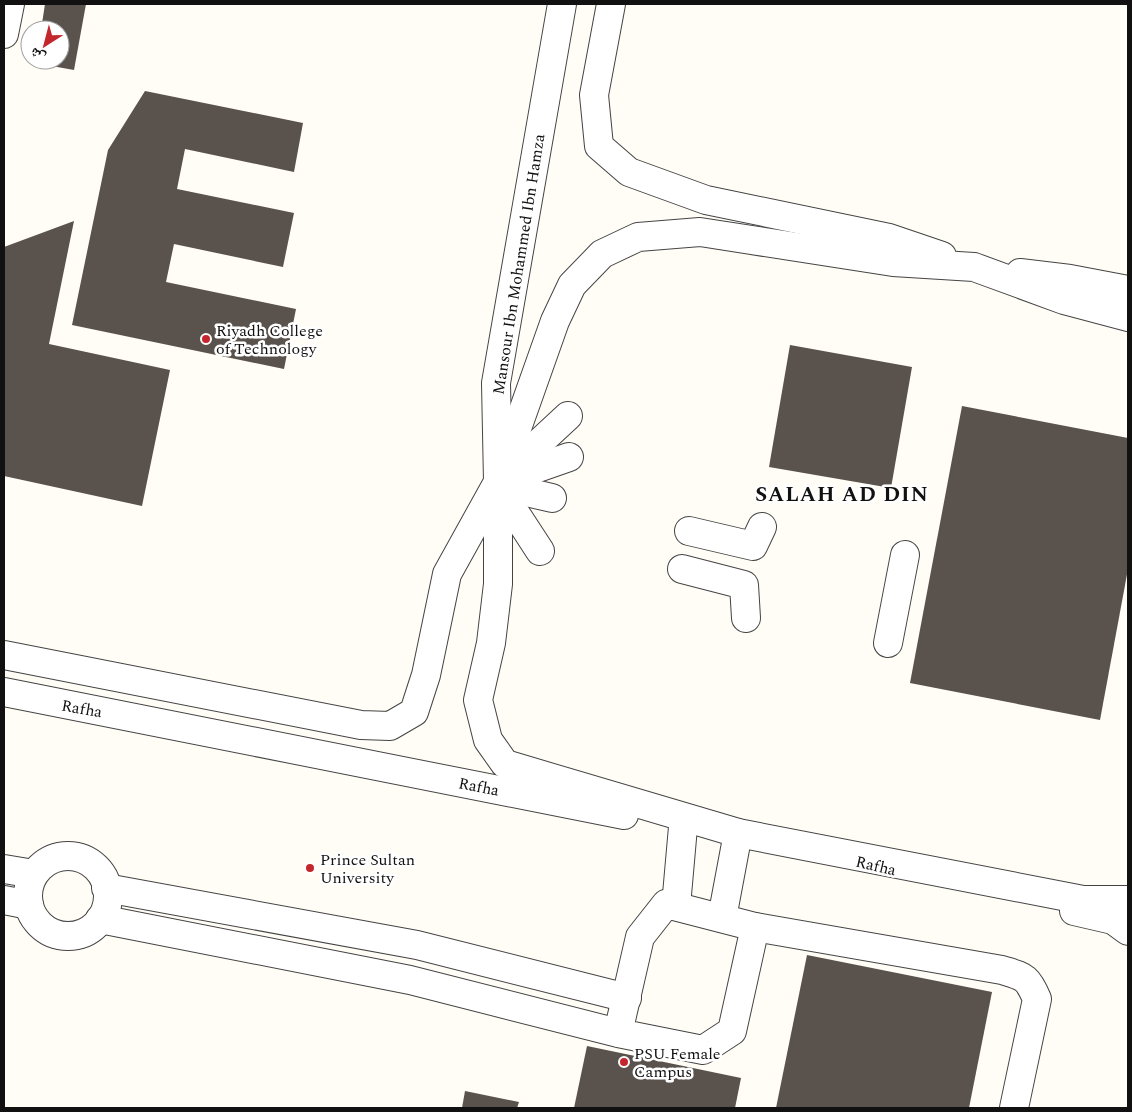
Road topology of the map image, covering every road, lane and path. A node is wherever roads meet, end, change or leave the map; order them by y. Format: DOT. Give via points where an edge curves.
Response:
graph roads {
  1 [pos="10,4"];
  2 [pos="562,4"];
  3 [pos="611,4"];
  4 [pos="4,34"];
  5 [pos="974,267"];
  6 [pos="1128,290"];
  7 [pos="1128,317"];
  8 [pos="568,416"];
  9 [pos="568,457"];
  10 [pos="498,483"];
  11 [pos="552,498"];
  12 [pos="689,531"];
  13 [pos="540,551"];
  14 [pos="905,555"];
  15 [pos="682,570"];
  16 [pos="744,585"];
  17 [pos="746,618"];
  18 [pos="888,643"];
  19 [pos="4,654"];
  20 [pos="4,692"];
  21 [pos="683,827"];
  22 [pos="738,833"];
  23 [pos="4,869"];
  24 [pos="34,874"];
  25 [pos="106,888"];
  26 [pos="1128,900"];
  27 [pos="16,902"];
  28 [pos="676,906"];
  29 [pos="722,918"];
  30 [pos="100,919"];
  31 [pos="755,927"];
  32 [pos="1128,931"];
  33 [pos="627,998"];
  34 [pos="618,1033"];
  35 [pos="1014,1108"];
  1 -- 4 [label="street"];
  2 -- 10 [label="street, Mansour Ibn Mohammed Ibn Hamza" via="496,383"];
  3 -- 5 [label="street" via="594,95 599,146 629,172 706,200 889,238"];
  5 -- 6 [label="street"];
  5 -- 7 [label="street" via="1064,300"];
  5 -- 10 [label="street" via="893,262 700,232 638,236 602,254 572,284 555,321"];
  8 -- 10 [label="street"];
  9 -- 10 [label="street"];
  10 -- 11 [label="street"];
  10 -- 13 [label="street"];
  10 -- 19 [label="street" via="446,574 426,675 414,712 390,726 361,726"];
  10 -- 22 [label="street, Mansour Ibn Mohammed Ibn Hamza" via="498,584 491,643 478,700 488,740 505,764"];
  12 -- 16 [label="street" via="757,536"];
  14 -- 18 [label="street"];
  15 -- 16 [label="street"];
  16 -- 17 [label="street"];
  20 -- 21 [label="street, Rafha"];
  21 -- 22 [label="street, Rafha"];
  21 -- 28 [label="street"];
  22 -- 26 [label="street" via="1084,900"];
  22 -- 29 [label="street"];
  22 -- 32 [label="street, Rafha" via="1113,920"];
  23 -- 24 [label="street"];
  24 -- 25 [label="street" via="43,864 69,856 93,866 103,876"];
  24 -- 27 [label="street" via="28,894"];
  25 -- 30 [label="street" via="105,911"];
  25 -- 33 [label="street" via="417,945"];
  27 -- 30 [label="street" via="54,934 80,935 96,926"];
  28 -- 29 [label="street"];
  28 -- 33 [label="street" via="666,904 640,937"];
  29 -- 31 [label="street"];
  30 -- 34 [label="street" via="410,980"];
  31 -- 34 [label="street" via="732,1031 703,1050"];
  31 -- 35 [label="street" via="1002,970 1024,978 1037,999"];
  33 -- 34 [label="street"];
}
